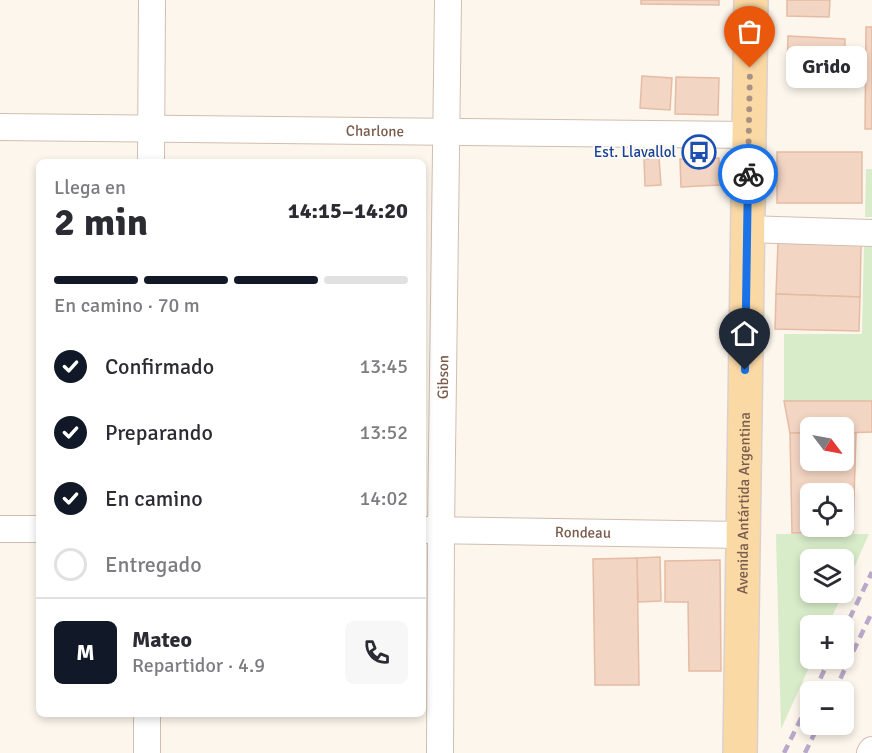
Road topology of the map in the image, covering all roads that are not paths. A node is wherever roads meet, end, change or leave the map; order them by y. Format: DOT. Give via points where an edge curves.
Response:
graph roads {
  1 [pos="152,0"];
  2 [pos="448,0"];
  3 [pos="751,0"];
  4 [pos="0,127"];
  5 [pos="151,127"];
  6 [pos="447,133"];
  7 [pos="749,135"];
  8 [pos="151,159"];
  9 [pos="747,229"];
  10 [pos="872,232"];
  11 [pos="0,529"];
  12 [pos="36,529"];
  13 [pos="432,530"];
  14 [pos="743,535"];
  15 [pos="147,717"];
  16 [pos="736,750"];
  17 [pos="147,753"];
  18 [pos="440,753"];
  1 -- 5 [label="street"];
  2 -- 6 [label="street, Gibson"];
  3 -- 7 [label="main road, Avenida Antártida Argentina"];
  4 -- 5 [label="street, Charlone"];
  5 -- 6 [label="street, Charlone"];
  5 -- 8 [label="street"];
  6 -- 7 [label="street, Charlone"];
  6 -- 13 [label="street, Gibson"];
  7 -- 9 [label="main road, Avenida Antártida Argentina"];
  9 -- 10 [label="street"];
  9 -- 14 [label="main road, Avenida Antártida Argentina"];
  11 -- 12 [label="street"];
  13 -- 14 [label="street, Rondeau"];
  13 -- 18 [label="street, Gibson"];
  14 -- 16 [label="main road, Avenida Antártida Argentina"];
  15 -- 17 [label="street"];
}
